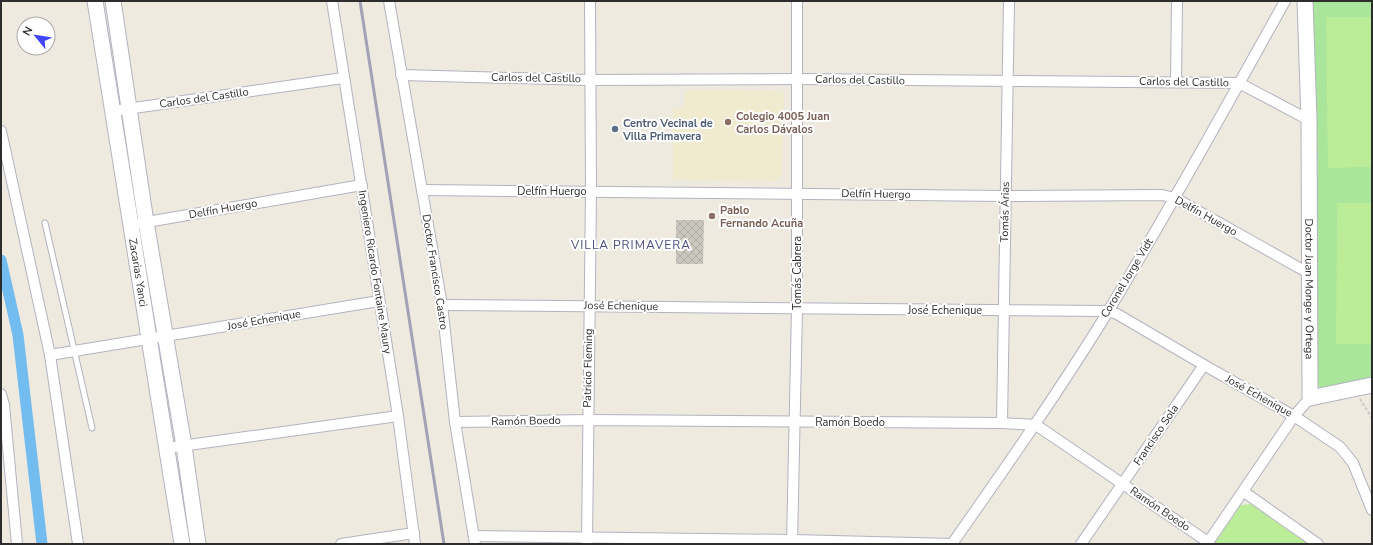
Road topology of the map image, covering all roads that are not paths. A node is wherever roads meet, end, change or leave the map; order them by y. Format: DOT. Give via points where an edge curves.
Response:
graph roads {
  1 [pos="95,1"];
  2 [pos="112,1"];
  3 [pos="332,1"];
  4 [pos="389,1"];
  5 [pos="590,1"];
  6 [pos="797,1"];
  7 [pos="1009,1"];
  8 [pos="1176,1"];
  9 [pos="1285,1"];
  10 [pos="1305,1"];
  11 [pos="401,75"];
  12 [pos="343,78"];
  13 [pos="590,80"];
  14 [pos="797,80"];
  15 [pos="1008,82"];
  16 [pos="1176,82"];
  17 [pos="1239,83"];
  18 [pos="130,108"];
  19 [pos="113,111"];
  20 [pos="1309,120"];
  21 [pos="1,131"];
  22 [pos="362,185"];
  23 [pos="422,190"];
  24 [pos="591,191"];
  25 [pos="797,192"];
  26 [pos="1006,196"];
  27 [pos="1175,198"];
  28 [pos="146,222"];
  29 [pos="45,223"];
  30 [pos="132,225"];
  31 [pos="1310,274"];
  32 [pos="379,300"];
  33 [pos="442,305"];
  34 [pos="588,306"];
  35 [pos="797,309"];
  36 [pos="1004,310"];
  37 [pos="1108,311"];
  38 [pos="166,336"];
  39 [pos="150,339"];
  40 [pos="74,351"];
  41 [pos="50,355"];
  42 [pos="1204,366"];
  43 [pos="1372,385"];
  44 [pos="1,394"];
  45 [pos="1310,398"];
  46 [pos="398,416"];
  47 [pos="1294,416"];
  48 [pos="587,420"];
  49 [pos="455,422"];
  50 [pos="794,422"];
  51 [pos="1002,423"];
  52 [pos="1036,425"];
  53 [pos="92,428"];
  54 [pos="184,446"];
  55 [pos="167,448"];
  56 [pos="6,477"];
  57 [pos="1123,484"];
  58 [pos="1244,492"];
  59 [pos="1372,510"];
  60 [pos="414,533"];
  61 [pos="475,540"];
  62 [pos="587,541"];
  63 [pos="792,542"];
  64 [pos="1207,543"];
  65 [pos="18,544"];
  66 [pos="78,544"];
  67 [pos="182,544"];
  68 [pos="198,544"];
  69 [pos="341,544"];
  70 [pos="415,544"];
  71 [pos="953,544"];
  72 [pos="1081,544"];
  73 [pos="1318,544"];
  1 -- 19 [label="street, Zacarias Yanci"];
  2 -- 18 [label="street, Zacarias Yanci"];
  3 -- 12 [label="street, Ingeniero Ricardo Fontaine Maury"];
  4 -- 11 [label="street, Doctor Francisco Castro"];
  5 -- 13 [label="street, Patricio Fleming"];
  6 -- 14 [label="street, Tomás Cabrera"];
  7 -- 15 [label="street, Tomás Árias"];
  8 -- 16 [label="street"];
  9 -- 17 [label="street, Coronel Jorge Vidt"];
  10 -- 20 [label="street, Doctor Juan Monge y Ortega"];
  11 -- 13 [label="street, Carlos del Castillo"];
  11 -- 23 [label="street, Doctor Francisco Castro"];
  12 -- 18 [label="street, Carlos del Castillo"];
  12 -- 22 [label="street, Ingeniero Ricardo Fontaine Maury"];
  13 -- 14 [label="street, Carlos del Castillo"];
  13 -- 24 [label="street, Patricio Fleming"];
  14 -- 15 [label="street, Carlos del Castillo"];
  14 -- 25 [label="street, Tomás Cabrera"];
  15 -- 16 [label="street, Carlos del Castillo"];
  15 -- 26 [label="street, Tomás Árias"];
  16 -- 17 [label="street, Carlos del Castillo"];
  17 -- 20 [label="street, Carlos del Castillo"];
  17 -- 27 [label="street, Coronel Jorge Vidt"];
  18 -- 19 [label="street, Carlos del Castillo"];
  18 -- 28 [label="street, Zacarias Yanci"];
  19 -- 30 [label="street, Zacarias Yanci"];
  20 -- 31 [label="street, Doctor Juan Monge y Ortega"];
  21 -- 41 [label="street"];
  22 -- 28 [label="street, Delfín Huergo"];
  22 -- 32 [label="street, Ingeniero Ricardo Fontaine Maury"];
  23 -- 24 [label="street, Delfín Huergo"];
  23 -- 33 [label="street, Doctor Francisco Castro"];
  24 -- 25 [label="street, Delfín Huergo"];
  24 -- 34 [label="street, Patricio Fleming"];
  25 -- 26 [label="street, Delfín Huergo"];
  25 -- 35 [label="street, Tomás Cabrera"];
  26 -- 27 [label="street, Delfín Huergo" via="1162,195"];
  26 -- 36 [label="street, Tomás Árias"];
  27 -- 31 [label="street, Delfín Huergo"];
  27 -- 37 [label="street, Coronel Jorge Vidt"];
  28 -- 30 [label="street, Delfín Huergo"];
  28 -- 38 [label="street, Zacarias Yanci"];
  29 -- 40 [label="lane"];
  30 -- 39 [label="street, Zacarias Yanci"];
  31 -- 45 [label="street, Doctor Juan Monge y Ortega"];
  32 -- 38 [label="street, José Echenique"];
  32 -- 46 [label="street, Ingeniero Ricardo Fontaine Maury"];
  33 -- 34 [label="street, José Echenique"];
  33 -- 49 [label="street, Doctor Francisco Castro"];
  34 -- 35 [label="street, José Echenique"];
  34 -- 48 [label="street, Patricio Fleming"];
  35 -- 36 [label="street, José Echenique"];
  35 -- 50 [label="street, Tomás Cabrera"];
  36 -- 37 [label="street, José Echenique"];
  36 -- 51 [label="street, Tomás Árias"];
  37 -- 42 [label="street, José Echenique"];
  37 -- 52 [label="street, Coronel Jorge Vidt"];
  38 -- 39 [label="street, José Echenique"];
  38 -- 54 [label="street, Zacarias Yanci"];
  39 -- 40 [label="street, José Echenique"];
  39 -- 55 [label="street, Zacarias Yanci"];
  40 -- 41 [label="street, José Echenique"];
  40 -- 53 [label="lane"];
  41 -- 66 [label="street"];
  42 -- 47 [label="street, José Echenique"];
  42 -- 57 [label="street, Francisco Sola"];
  43 -- 45 [label="street"];
  44 -- 56 [label="street" via="4,405"];
  45 -- 47 [label="street"];
  46 -- 54 [label="street"];
  46 -- 60 [label="street, Ingeniero Ricardo Fontaine Maury"];
  47 -- 58 [label="street"];
  47 -- 59 [label="street, José Echenique" via="1347,454"];
  48 -- 49 [label="street, Ramón Boedo"];
  48 -- 50 [label="street, Ramón Boedo"];
  48 -- 62 [label="street, Patricio Fleming"];
  49 -- 61 [label="street, Doctor Francisco Castro"];
  50 -- 51 [label="street, Ramón Boedo"];
  50 -- 63 [label="street, Tomás Cabrera"];
  51 -- 52 [label="street, Ramón Boedo"];
  52 -- 57 [label="street, Ramón Boedo"];
  52 -- 71 [label="street, Coronel Jorge Vidt"];
  54 -- 55 [label="street"];
  54 -- 68 [label="street, Zacarias Yanci"];
  55 -- 67 [label="street, Zacarias Yanci"];
  56 -- 65 [label="street"];
  57 -- 64 [label="street, Ramón Boedo"];
  57 -- 72 [label="street, Francisco Sola"];
  58 -- 64 [label="street"];
  58 -- 73 [label="street"];
  60 -- 69 [label="street"];
  60 -- 70 [label="street, Ingeniero Ricardo Fontaine Maury"];
  61 -- 62 [label="street"];
  62 -- 63 [label="street"];
  63 -- 71 [label="street"];
}
